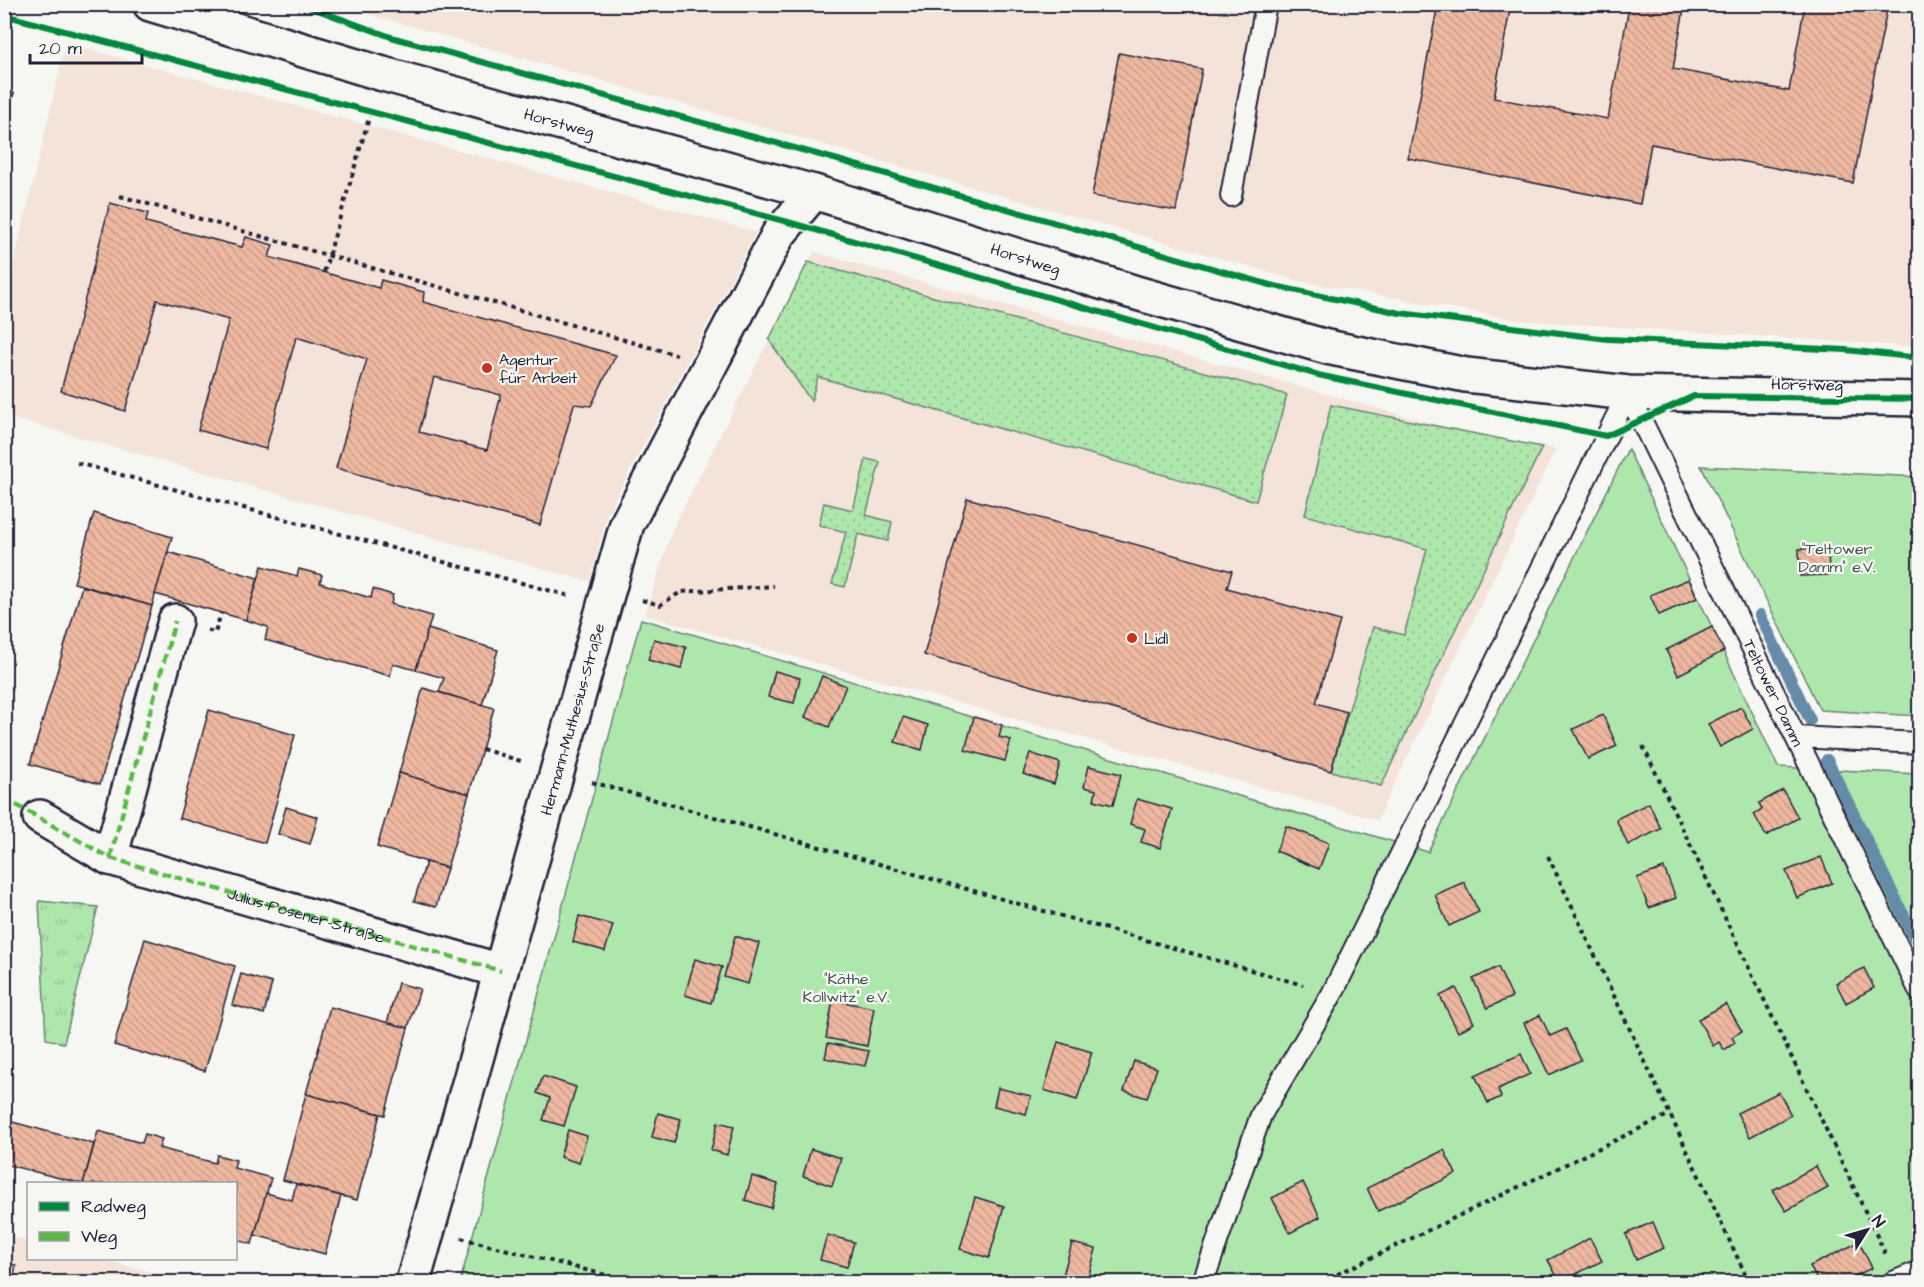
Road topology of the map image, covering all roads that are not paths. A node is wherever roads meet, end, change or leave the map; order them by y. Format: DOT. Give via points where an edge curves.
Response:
graph roads {
  1 [pos="150,4"];
  2 [pos="1266,4"];
  3 [pos="814,192"];
  4 [pos="1231,195"];
  5 [pos="1628,393"];
  6 [pos="1920,399"];
  7 [pos="175,621"];
  8 [pos="1796,737"];
  9 [pos="1920,743"];
  10 [pos="40,818"];
  11 [pos="110,858"];
  12 [pos="501,971"];
  13 [pos="1920,992"];
  14 [pos="1920,1271"];
  15 [pos="413,1282"];
  16 [pos="1203,1282"];
  17 [pos="1895,1282"];
  1 -- 3 [label="street, Horstweg" via="383,74"];
  2 -- 4 [label="lane"];
  3 -- 5 [label="street, Horstweg" via="1134,292 1327,347 1466,375"];
  3 -- 12 [label="street, Hermann-Muthesius-Straße" via="778,235 627,524"];
  5 -- 6 [label="street, Horstweg"];
  5 -- 8 [label="lane, Teltower Damm"];
  5 -- 16 [label="lane" via="1332,994 1262,1115"];
  7 -- 11 [label="street"];
  8 -- 9 [label="lane"];
  8 -- 13 [label="lane, Teltower Damm"];
  10 -- 11 [label="street, Julius-Posener-Straße"];
  11 -- 12 [label="street, Julius-Posener-Straße"];
  12 -- 15 [label="street, Hermann-Muthesius-Straße"];
  14 -- 17 [label="lane"];
}
